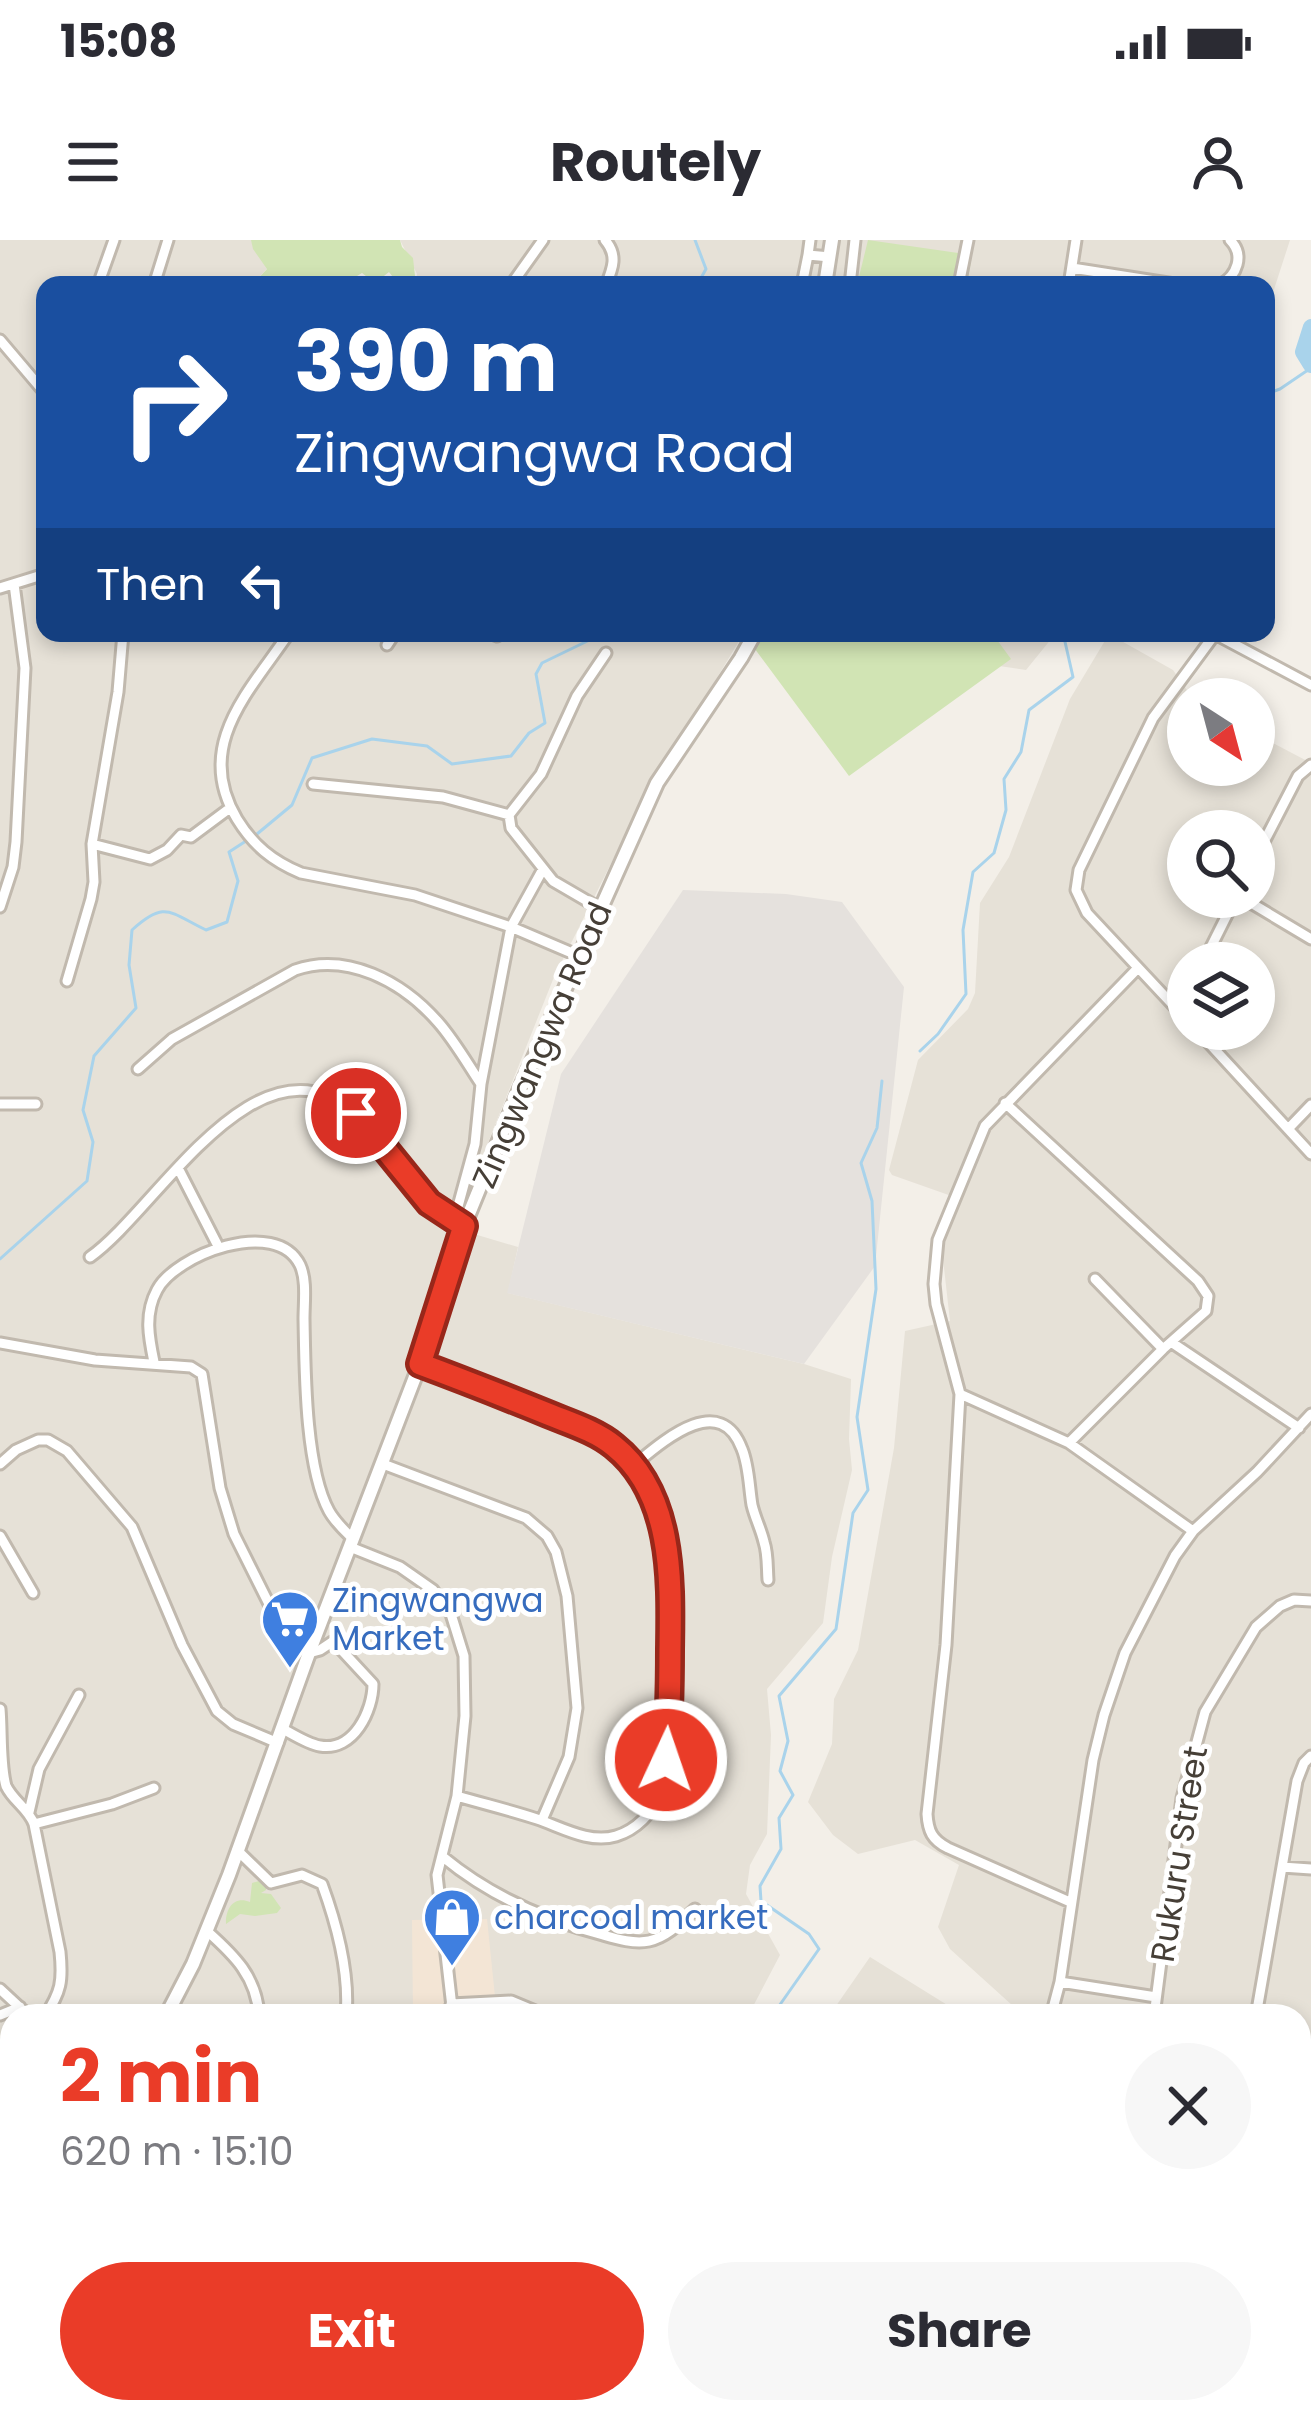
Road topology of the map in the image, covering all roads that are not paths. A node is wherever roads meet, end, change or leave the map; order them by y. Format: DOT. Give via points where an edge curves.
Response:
graph roads {
  1 [pos="114,240"];
  2 [pos="168,240"];
  3 [pos="543,240"];
  4 [pos="604,240"];
  5 [pos="810,240"];
  6 [pos="832,240"];
  7 [pos="855,240"];
  8 [pos="967,240"];
  9 [pos="1076,240"];
  10 [pos="1231,240"];
  11 [pos="808,255"];
  12 [pos="830,257"];
  13 [pos="1072,268"];
  14 [pos="101,276"];
  15 [pos="157,276"];
  16 [pos="517,276"];
  17 [pos="610,276"];
  18 [pos="804,276"];
  19 [pos="827,276"];
  20 [pos="851,276"];
  21 [pos="961,276"];
  22 [pos="1071,276"];
  23 [pos="1123,276"];
  24 [pos="1232,276"];
  25 [pos="0,340"];
  26 [pos="36,382"];
  27 [pos="36,577"];
  28 [pos="14,584"];
  29 [pos="0,589"];
  30 [pos="121,642"];
  31 [pos="283,642"];
  32 [pos="389,642"];
  33 [pos="750,642"];
  34 [pos="1209,642"];
  35 [pos="1230,642"];
  36 [pos="387,645"];
  37 [pos="606,653"];
  38 [pos="1311,685"];
  39 [pos="1311,765"];
  40 [pos="313,784"];
  41 [pos="230,808"];
  42 [pos="509,814"];
  43 [pos="1275,820"];
  44 [pos="92,844"];
  45 [pos="543,869"];
  46 [pos="0,908"];
  47 [pos="601,910"];
  48 [pos="1274,918"];
  49 [pos="512,927"];
  50 [pos="1311,939"];
  51 [pos="579,956"];
  52 [pos="1137,969"];
  53 [pos="67,981"];
  54 [pos="1167,999"];
  55 [pos="1215,1050"];
  56 [pos="138,1069"];
  57 [pos="481,1084"];
  58 [pos="1005,1103"];
  59 [pos="0,1104"];
  60 [pos="36,1104"];
  61 [pos="1311,1105"];
  62 [pos="1288,1129"];
  63 [pos="1311,1154"];
  64 [pos="178,1168"];
  65 [pos="459,1223"];
  66 [pos="219,1248"];
  67 [pos="91,1257"];
  68 [pos="1095,1279"];
  69 [pos="0,1343"];
  70 [pos="1167,1346"];
  71 [pos="154,1363"];
  72 [pos="420,1364"];
  73 [pos="960,1394"];
  74 [pos="1306,1422"];
  75 [pos="1069,1443"];
  76 [pos="0,1464"];
  77 [pos="383,1464"];
  78 [pos="634,1465"];
  79 [pos="1193,1531"];
  80 [pos="0,1536"];
  81 [pos="351,1543"];
  82 [pos="768,1580"];
  83 [pos="33,1593"];
  84 [pos="1311,1601"];
  85 [pos="309,1653"];
  86 [pos="79,1695"];
  87 [pos="0,1709"];
  88 [pos="280,1736"];
  89 [pos="1311,1756"];
  90 [pos="4,1787"];
  91 [pos="154,1788"];
  92 [pos="457,1796"];
  93 [pos="29,1810"];
  94 [pos="61,1815"];
  95 [pos="542,1820"];
  96 [pos="34,1824"];
  97 [pos="237,1850"];
  98 [pos="442,1857"];
  99 [pos="1282,1868"];
  100 [pos="1311,1869"];
  101 [pos="1070,1902"];
  102 [pos="695,1909"];
  103 [pos="207,1931"];
  104 [pos="1060,1982"];
  105 [pos="1156,1997"];
  106 [pos="53,2004"];
  107 [pos="172,2004"];
  108 [pos="259,2004"];
  109 [pos="345,2004"];
  110 [pos="451,2004"];
  111 [pos="1055,2004"];
  112 [pos="1155,2004"];
  113 [pos="1258,2004"];
  1 -- 14 [label="street"];
  2 -- 15 [label="street"];
  3 -- 16 [label="street"];
  4 -- 17 [label="street" via="614,255"];
  5 -- 11 [label="street"];
  6 -- 12 [label="street"];
  7 -- 20 [label="street"];
  8 -- 21 [label="street"];
  9 -- 13 [label="street"];
  10 -- 24 [label="street" via="1239,252"];
  11 -- 12 [label="street"];
  11 -- 18 [label="street"];
  12 -- 19 [label="street"];
  13 -- 22 [label="street"];
  13 -- 23 [label="street"];
  25 -- 26 [label="street"];
  27 -- 28 [label="street"];
  28 -- 29 [label="street"];
  28 -- 46 [label="street" via="25,668 16,842"];
  30 -- 44 [label="street"];
  31 -- 41 [label="street" via="224,734 219,769"];
  32 -- 36 [label="street"];
  33 -- 47 [label="street, Zingwangwa Road" via="657,783"];
  34 -- 52 [label="street" via="1153,718 1075,882 1078,901"];
  35 -- 38 [label="street"];
  37 -- 42 [label="street" via="541,774"];
  39 -- 43 [label="street"];
  40 -- 42 [label="street" via="421,794"];
  41 -- 44 [label="street" via="151,860"];
  41 -- 49 [label="street" via="251,841 283,866"];
  42 -- 45 [label="street"];
  44 -- 53 [label="street" via="91,899"];
  45 -- 47 [label="street"];
  45 -- 49 [label="street"];
  47 -- 51 [label="street, Zingwangwa Road"];
  48 -- 50 [label="street"];
  49 -- 51 [label="street"];
  49 -- 57 [label="street"];
  51 -- 65 [label="street, Zingwangwa Road"];
  52 -- 54 [label="street"];
  52 -- 58 [label="street"];
  55 -- 62 [label="street"];
  56 -- 57 [label="street" via="172,1039 295,970 340,964 417,1001"];
  57 -- 65 [label="street"];
  58 -- 70 [label="street" via="1205,1288 1206,1311"];
  58 -- 73 [label="street" via="985,1126 938,1240 936,1304"];
  59 -- 60 [label="street"];
  61 -- 62 [label="street"];
  62 -- 63 [label="street"];
  64 -- 65 [label="street" via="259,1099 320,1094 356,1113 429,1203"];
  64 -- 66 [label="street"];
  64 -- 67 [label="street"];
  65 -- 72 [label="street, Zingwangwa Road"];
  66 -- 71 [label="street" via="176,1270 156,1291 148,1321"];
  66 -- 81 [label="street" via="261,1241 301,1266 312,1447 326,1505"];
  68 -- 70 [label="street"];
  69 -- 71 [label="street"];
  70 -- 74 [label="street"];
  70 -- 75 [label="street"];
  71 -- 85 [label="street" via="191,1367 204,1378 234,1534 284,1632"];
  72 -- 77 [label="street, Zingwangwa Road"];
  72 -- 78 [label="street" via="596,1434"];
  73 -- 75 [label="street"];
  73 -- 101 [label="street" via="928,1827 938,1844"];
  74 -- 79 [label="street"];
  75 -- 79 [label="street"];
  76 -- 88 [label="street" via="38,1440 67,1451 131,1526 217,1711 233,1724"];
  77 -- 81 [label="street, Zingwangwa Road"];
  77 -- 95 [label="street" via="526,1518 556,1552 577,1708 569,1757"];
  78 -- 82 [label="street" via="690,1426 713,1421 735,1434"];
  78 -- 95 [label="street" via="659,1515 669,1579 662,1789 639,1823 612,1838"];
  79 -- 101 [label="street" via="1117,1672"];
  80 -- 83 [label="street"];
  81 -- 85 [label="street, Zingwangwa Road"];
  81 -- 92 [label="street" via="417,1577 452,1614 466,1675"];
  84 -- 105 [label="street, Rukuru Street" via="1294,1600 1267,1615 1209,1701 1183,1798"];
  85 -- 88 [label="street, Zingwangwa Road"];
  85 -- 88 [label="street" via="335,1643 370,1678 370,1705 345,1742 328,1747"];
  86 -- 93 [label="street" via="39,1769"];
  87 -- 90 [label="street"];
  88 -- 97 [label="street, Zingwangwa Road"];
  89 -- 99 [label="street" via="1298,1781"];
  90 -- 93 [label="street"];
  91 -- 94 [label="street"];
  92 -- 95 [label="street"];
  92 -- 98 [label="street"];
  93 -- 94 [label="street"];
  93 -- 96 [label="street"];
  94 -- 96 [label="street"];
  96 -- 106 [label="street" via="62,1974"];
  97 -- 103 [label="street, Zingwangwa Road"];
  97 -- 109 [label="street" via="271,1883 302,1875 322,1883 342,1954"];
  98 -- 102 [label="street" via="530,1911 619,1939 665,1936"];
  98 -- 110 [label="street" via="437,1875"];
  99 -- 100 [label="street"];
  99 -- 113 [label="street"];
  101 -- 104 [label="street"];
  103 -- 107 [label="street, Zingwangwa Road"];
  103 -- 108 [label="street" via="246,1971"];
  104 -- 105 [label="street"];
  104 -- 111 [label="street"];
  105 -- 112 [label="street, Rukuru Street"];
}
